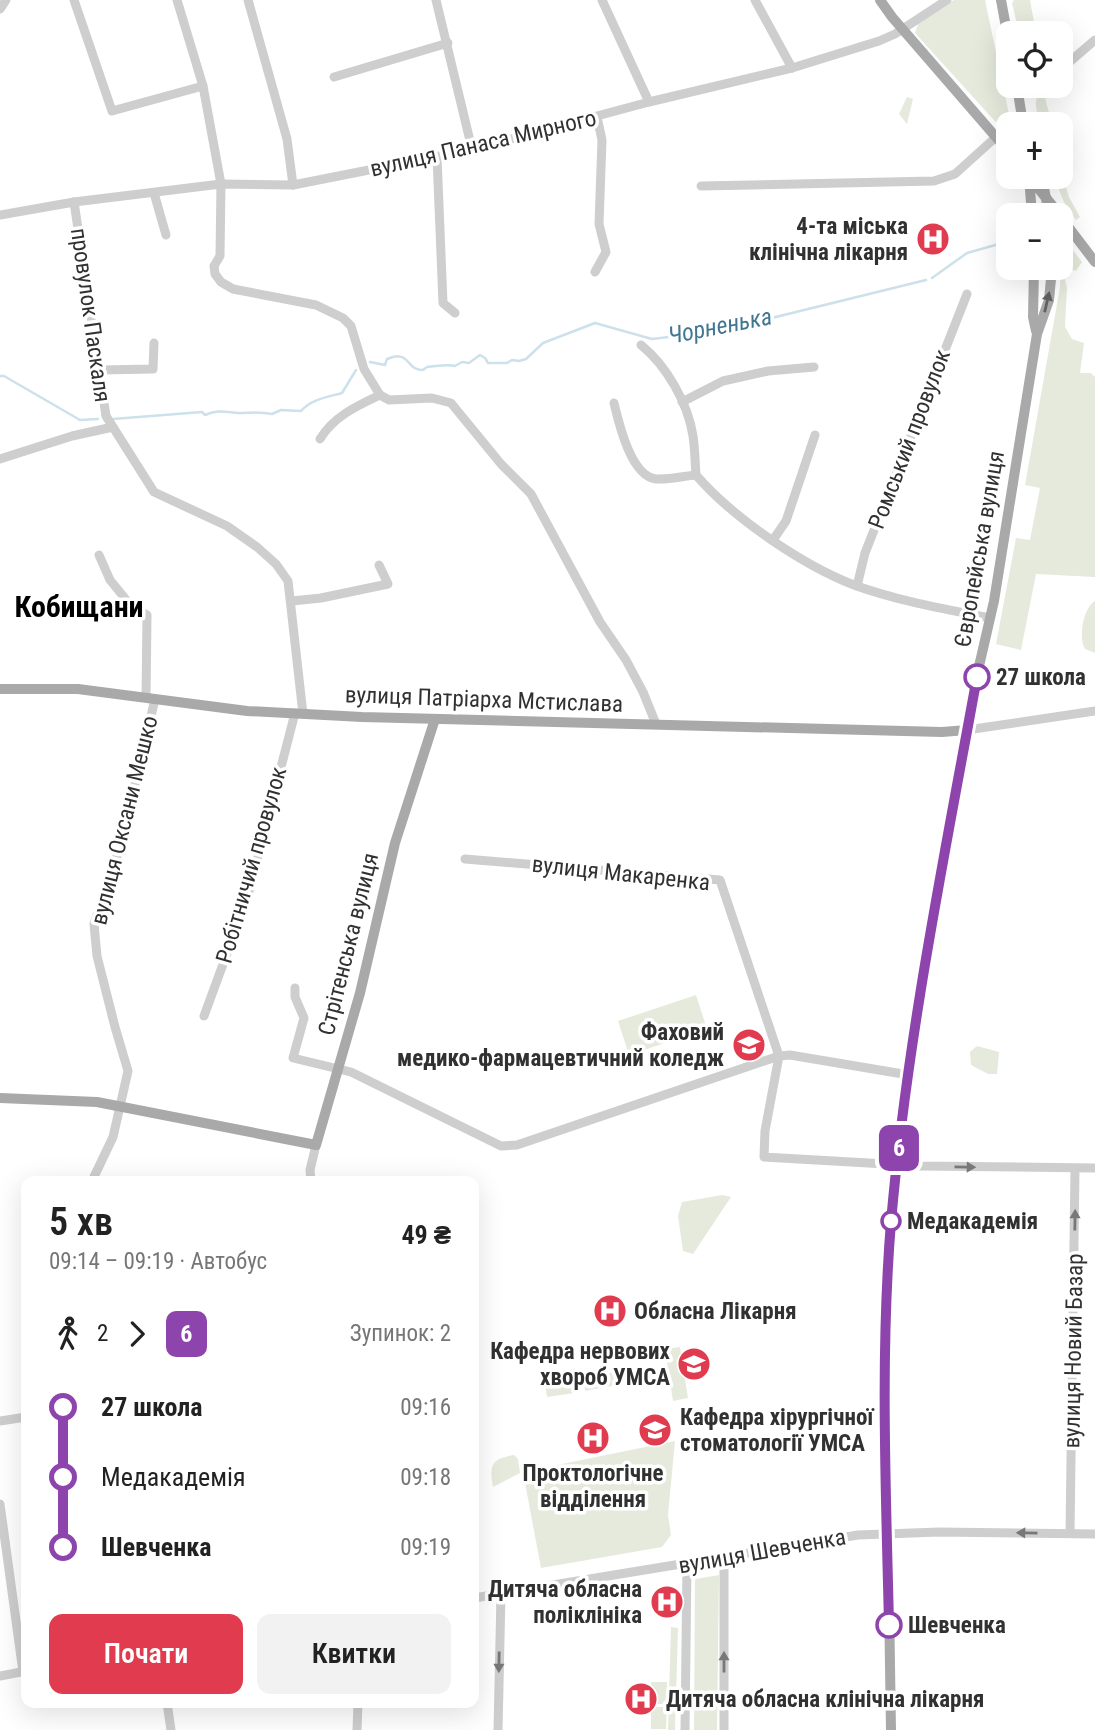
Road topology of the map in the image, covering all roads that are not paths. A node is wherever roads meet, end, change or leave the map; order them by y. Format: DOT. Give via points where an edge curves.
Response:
graph roads {
  1 [pos="6,0"];
  2 [pos="74,0"];
  3 [pos="177,0"];
  4 [pos="248,0"];
  5 [pos="436,0"];
  6 [pos="602,0"];
  7 [pos="755,0"];
  8 [pos="880,0"];
  9 [pos="947,0"];
  10 [pos="1001,0"];
  11 [pos="0,9"];
  12 [pos="1005,21"];
  13 [pos="903,29"];
  14 [pos="1095,40"];
  15 [pos="448,43"];
  16 [pos="1073,59"];
  17 [pos="792,68"];
  18 [pos="334,77"];
  19 [pos="203,86"];
  20 [pos="649,102"];
  21 [pos="597,117"];
  22 [pos="996,137"];
  23 [pos="471,149"];
  24 [pos="437,157"];
  25 [pos="221,184"];
  26 [pos="293,185"];
  27 [pos="701,186"];
  28 [pos="1038,189"];
  29 [pos="1045,189"];
  30 [pos="154,193"];
  31 [pos="1047,200"];
  32 [pos="74,201"];
  33 [pos="1047,203"];
  34 [pos="1049,203"];
  35 [pos="0,215"];
  36 [pos="1073,232"];
  37 [pos="166,235"];
  38 [pos="1095,262"];
  39 [pos="595,272"];
  40 [pos="1034,280"];
  41 [pos="1051,280"];
  42 [pos="967,294"];
  43 [pos="455,313"];
  44 [pos="1037,334"];
  45 [pos="154,344"];
  46 [pos="641,345"];
  47 [pos="814,367"];
  48 [pos="100,370"];
  49 [pos="380,395"];
  50 [pos="682,402"];
  51 [pos="614,403"];
  52 [pos="113,427"];
  53 [pos="815,435"];
  54 [pos="320,439"];
  55 [pos="0,459"];
  56 [pos="696,475"];
  57 [pos="774,540"];
  58 [pos="99,555"];
  59 [pos="379,565"];
  60 [pos="857,586"];
  61 [pos="292,601"];
  62 [pos="990,618"];
  63 [pos="0,689"];
  64 [pos="150,699"];
  65 [pos="1095,711"];
  66 [pos="299,714"];
  67 [pos="435,719"];
  68 [pos="656,724"];
  69 [pos="968,730"];
  70 [pos="465,859"];
  71 [pos="295,988"];
  72 [pos="204,1016"];
  73 [pos="779,1056"];
  74 [pos="338,1069"];
  75 [pos="909,1075"];
  76 [pos="0,1098"];
  77 [pos="120,1107"];
  78 [pos="316,1145"];
  79 [pos="897,1165"];
  80 [pos="1095,1168"];
  81 [pos="1075,1169"];
  82 [pos="94,1176"];
  83 [pos="311,1176"];
  84 [pos="21,1418"];
  85 [pos="0,1422"];
  86 [pos="0,1504"];
  87 [pos="1070,1533"];
  88 [pos="887,1534"];
  89 [pos="1095,1534"];
  90 [pos="724,1557"];
  91 [pos="687,1563"];
  92 [pos="501,1594"];
  93 [pos="479,1597"];
  94 [pos="21,1645"];
  95 [pos="21,1673"];
  96 [pos="0,1676"];
  97 [pos="168,1708"];
  98 [pos="358,1708"];
  99 [pos="171,1730"];
  100 [pos="357,1730"];
  101 [pos="498,1730"];
  102 [pos="685,1730"];
  103 [pos="724,1730"];
  104 [pos="891,1730"];
  1 -- 11 [label="street"];
  2 -- 19 [label="street" via="112,111"];
  3 -- 19 [label="street"];
  4 -- 26 [label="street" via="287,139"];
  5 -- 15 [label="street"];
  6 -- 20 [label="street"];
  7 -- 17 [label="street"];
  8 -- 13 [label="main road"];
  9 -- 13 [label="street, вулиця Панаса Мирного"];
  10 -- 12 [label="main road"];
  13 -- 17 [label="street, вулиця Панаса Мирного"];
  13 -- 22 [label="main road"];
  14 -- 16 [label="street"];
  15 -- 18 [label="street"];
  15 -- 23 [label="street"];
  17 -- 20 [label="street, вулиця Панаса Мирного"];
  19 -- 25 [label="street"];
  20 -- 21 [label="street, вулиця Панаса Мирного"];
  21 -- 23 [label="street, вулиця Панаса Мирного"];
  21 -- 39 [label="street" via="602,140 599,224 606,252"];
  22 -- 27 [label="street" via="955,174 934,181"];
  23 -- 24 [label="street, вулиця Панаса Мирного"];
  24 -- 26 [label="street, вулиця Панаса Мирного"];
  24 -- 43 [label="street" via="443,303"];
  25 -- 26 [label="street, вулиця Панаса Мирного"];
  25 -- 30 [label="street, вулиця Панаса Мирного"];
  25 -- 49 [label="street" via="220,256 215,266 221,282 233,289 316,305 343,318"];
  28 -- 31 [label="main road"];
  29 -- 31 [label="main road"];
  30 -- 32 [label="street, вулиця Панаса Мирного"];
  30 -- 37 [label="street"];
  31 -- 33 [label="main road"];
  31 -- 34 [label="main road"];
  32 -- 35 [label="street, вулиця Панаса Мирного"];
  32 -- 48 [label="street, провулок Паскаля"];
  36 -- 38 [label="main road"];
  40 -- 44 [label="main road, Європейська вулиця"];
  44 -- 41 [label="main road, Європейська вулиця, one-way"];
  42 -- 60 [label="street, Ромський провулок" via="865,553"];
  44 -- 62 [label="main road, Європейська вулиця"];
  45 -- 48 [label="street" via="153,369"];
  46 -- 50 [label="street" via="653,355"];
  47 -- 50 [label="street" via="768,371 723,382"];
  48 -- 52 [label="street, провулок Паскаля" via="106,416"];
  49 -- 54 [label="street" via="348,411 327,427"];
  49 -- 68 [label="street" via="389,400 432,398 451,403 531,494 600,622 626,660"];
  50 -- 56 [label="street" via="692,433"];
  51 -- 56 [label="street" via="625,444 644,473 655,479"];
  52 -- 55 [label="street"];
  52 -- 61 [label="street, провулок Паскаля" via="153,492 227,526 257,547 288,581"];
  53 -- 57 [label="street" via="786,521"];
  56 -- 57 [label="street"];
  57 -- 60 [label="street"];
  58 -- 64 [label="street, вулиця Оксани Мешко" via="110,580 132,607 147,615"];
  59 -- 61 [label="street" via="388,584"];
  60 -- 62 [label="street"];
  61 -- 66 [label="street, провулок Паскаля"];
  62 -- 69 [label="main road, Європейська вулиця"];
  63 -- 64 [label="main road, вулиця Патріарха Мстислава" via="78,690"];
  64 -- 66 [label="main road, вулиця Патріарха Мстислава"];
  64 -- 77 [label="street, вулиця Оксани Мешко" via="121,844 94,924 97,956 128,1071"];
  65 -- 69 [label="street"];
  66 -- 67 [label="main road, вулиця Патріарха Мстислава"];
  66 -- 72 [label="street, Робітничий провулок" via="247,899"];
  67 -- 68 [label="main road, вулиця Патріарха Мстислава"];
  67 -- 74 [label="main road, Стрітенська вулиця" via="395,843"];
  68 -- 69 [label="main road, вулиця Патріарха Мстислава"];
  69 -- 75 [label="main road, Європейська вулиця"];
  70 -- 73 [label="street, вулиця Макаренка" via="720,880"];
  71 -- 74 [label="street" via="304,1018 293,1058"];
  73 -- 74 [label="street" via="508,1146"];
  73 -- 75 [label="street"];
  73 -- 79 [label="street" via="764,1157"];
  74 -- 78 [label="main road, Стрітенська вулиця"];
  75 -- 79 [label="main road, Європейська вулиця"];
  76 -- 77 [label="main road" via="97,1101"];
  77 -- 78 [label="main road"];
  77 -- 82 [label="street, вулиця Оксани Мешко" via="113,1137"];
  78 -- 83 [label="street, Стрітенська вулиця"];
  79 -- 81 [label="street, one-way"];
  79 -- 88 [label="main road, Європейська вулиця" via="885,1340"];
  80 -- 81 [label="street"];
  87 -- 81 [label="street, вулиця Новий Базар, one-way"];
  84 -- 85 [label="street"];
  86 -- 94 [label="street"];
  87 -- 88 [label="street, вулиця Шевченка, one-way"];
  87 -- 89 [label="street, вулиця Шевченка"];
  88 -- 90 [label="street, вулиця Шевченка"];
  88 -- 104 [label="main road, Європейська вулиця"];
  90 -- 91 [label="street, вулиця Шевченка"];
  103 -- 90 [label="street, one-way"];
  91 -- 92 [label="street, вулиця Шевченка"];
  91 -- 102 [label="street"];
  92 -- 93 [label="street, вулиця Шевченка"];
  92 -- 101 [label="street, one-way"];
  95 -- 96 [label="street"];
  97 -- 99 [label="street"];
  98 -- 100 [label="street"];
}
